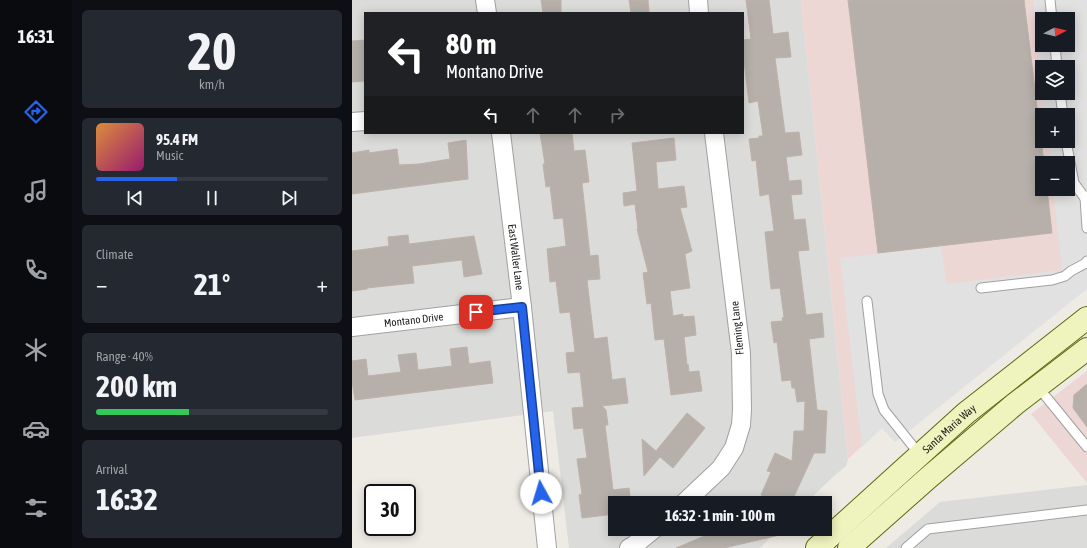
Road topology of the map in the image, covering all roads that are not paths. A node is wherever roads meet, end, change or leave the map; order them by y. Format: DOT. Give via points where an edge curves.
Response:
graph roads {
  1 [pos="485,0"];
  2 [pos="698,0"];
  3 [pos="1050,0"];
  4 [pos="487,12"];
  5 [pos="700,12"];
  6 [pos="1051,12"];
  7 [pos="364,121"];
  8 [pos="352,122"];
  9 [pos="501,134"];
  10 [pos="714,134"];
  11 [pos="1067,148"];
  12 [pos="1086,198"];
  13 [pos="1087,228"];
  14 [pos="1087,261"];
  15 [pos="981,288"];
  16 [pos="867,301"];
  17 [pos="522,307"];
  18 [pos="1087,318"];
  19 [pos="352,327"];
  20 [pos="1087,349"];
  21 [pos="1038,387"];
  22 [pos="1087,446"];
  23 [pos="920,455"];
  24 [pos="691,496"];
  25 [pos="1087,510"];
  26 [pos="645,536"];
  27 [pos="548,548"];
  28 [pos="629,548"];
  29 [pos="817,548"];
  30 [pos="849,548"];
  31 [pos="906,548"];
  1 -- 4 [label="street"];
  2 -- 5 [label="street"];
  3 -- 6 [label="lane"];
  7 -- 8 [label="street"];
  9 -- 17 [label="street, East Waller Lane"];
  10 -- 24 [label="street, Fleming Lane" via="740,354 742,410 741,425 734,448 721,468"];
  11 -- 12 [label="lane" via="1074,183"];
  12 -- 13 [label="lane"];
  14 -- 15 [label="lane" via="1065,276 1052,280"];
  16 -- 23 [label="lane" via="878,394 884,410"];
  17 -- 19 [label="street, Montano Drive"];
  17 -- 27 [label="street, East Waller Lane"];
  18 -- 23 [label="main road, Santa Maria Way" via="966,412"];
  20 -- 21 [label="main road, Santa Maria Way"];
  21 -- 22 [label="lane"];
  21 -- 30 [label="main road, Santa Maria Way" via="928,478"];
  23 -- 29 [label="main road, Santa Maria Way"];
  25 -- 31 [label="lane" via="928,529"];
  26 -- 28 [label="street"];
}
